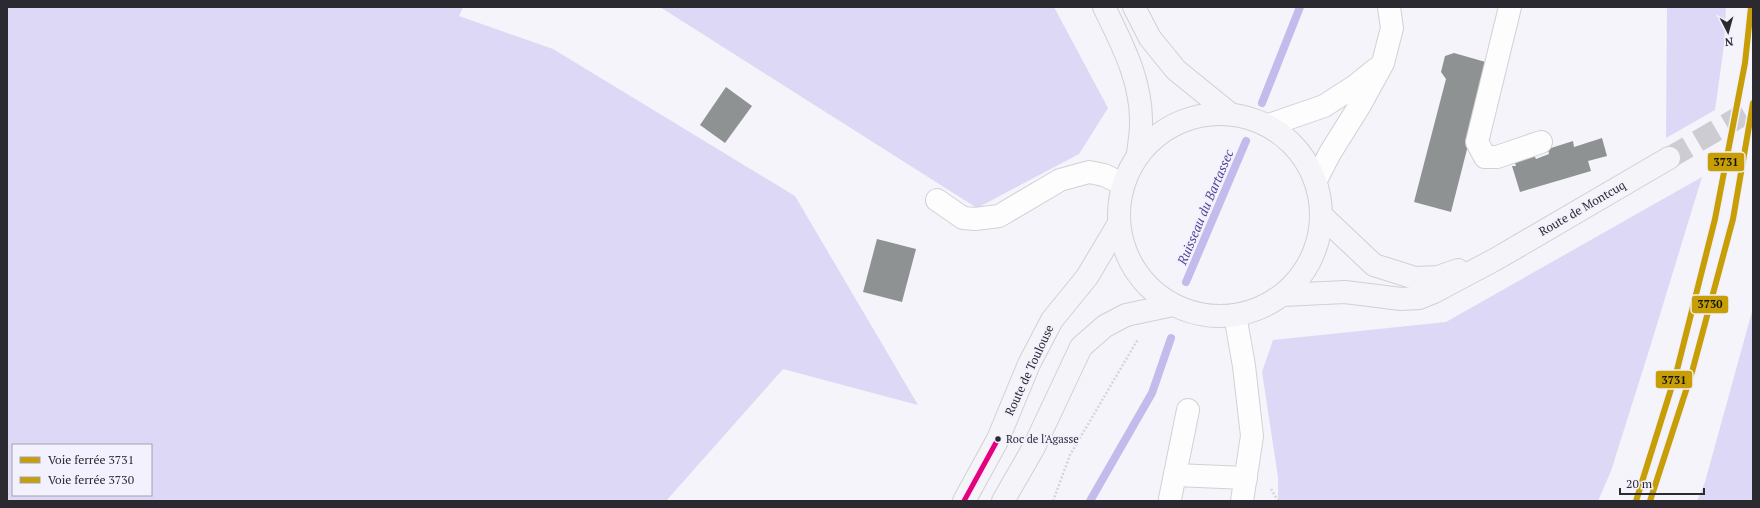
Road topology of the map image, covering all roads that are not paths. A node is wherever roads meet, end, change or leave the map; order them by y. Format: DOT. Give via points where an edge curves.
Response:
graph roads {
  1 [pos="1104,7"];
  2 [pos="1134,7"];
  3 [pos="1389,7"];
  4 [pos="1510,7"];
  5 [pos="1383,63"];
  6 [pos="1229,113"];
  7 [pos="1269,125"];
  8 [pos="1540,142"];
  9 [pos="1138,154"];
  10 [pos="1669,158"];
  11 [pos="1316,180"];
  12 [pos="1123,184"];
  13 [pos="937,200"];
  14 [pos="1322,216"];
  15 [pos="1118,225"];
  16 [pos="1496,259"];
  17 [pos="1283,295"];
  18 [pos="1165,306"];
  19 [pos="1236,316"];
  20 [pos="1188,410"];
  21 [pos="1175,475"];
  22 [pos="1246,478"];
  23 [pos="1170,499"];
  24 [pos="964,501"];
  25 [pos="1003,501"];
  26 [pos="1242,501"];
  1 -- 9 [label="main road" via="1125,49 1138,88 1142,124"];
  2 -- 6 [label="main road" via="1150,38 1176,70"];
  3 -- 5 [label="street" via="1392,28"];
  4 -- 8 [label="street" via="1477,142 1485,157 1497,157"];
  5 -- 7 [label="street" via="1355,86 1324,106"];
  5 -- 11 [label="street"];
  6 -- 7 [label="main road"];
  6 -- 9 [label="main road" via="1194,116 1163,131"];
  7 -- 11 [label="main road" via="1288,139 1304,157"];
  9 -- 12 [label="main road"];
  10 -- 16 [label="main road, Route de Montcuq"];
  11 -- 14 [label="main road" via="1321,197"];
  12 -- 13 [label="street" via="1104,175 1088,172 1060,180 999,216 975,219 963,218"];
  12 -- 15 [label="main road" via="1118,204"];
  14 -- 16 [label="main road, Route de Montcuq" via="1374,265 1415,278 1438,277"];
  14 -- 17 [label="main road" via="1318,246 1304,273"];
  15 -- 18 [label="main road" via="1127,257 1146,285"];
  15 -- 24 [label="main road, Route de Toulouse" via="1087,277 1052,320 1029,364 998,439"];
  16 -- 17 [label="main road, Route de Montcuq" via="1419,298 1402,299 1345,292"];
  17 -- 19 [label="main road" via="1261,308"];
  18 -- 19 [label="main road" via="1203,315"];
  18 -- 25 [label="main road" via="1126,315 1105,326 1081,347 1034,447"];
  19 -- 22 [label="street" via="1252,436"];
  20 -- 21 [label="street"];
  21 -- 22 [label="street"];
  21 -- 23 [label="street"];
  22 -- 26 [label="street"];
}
